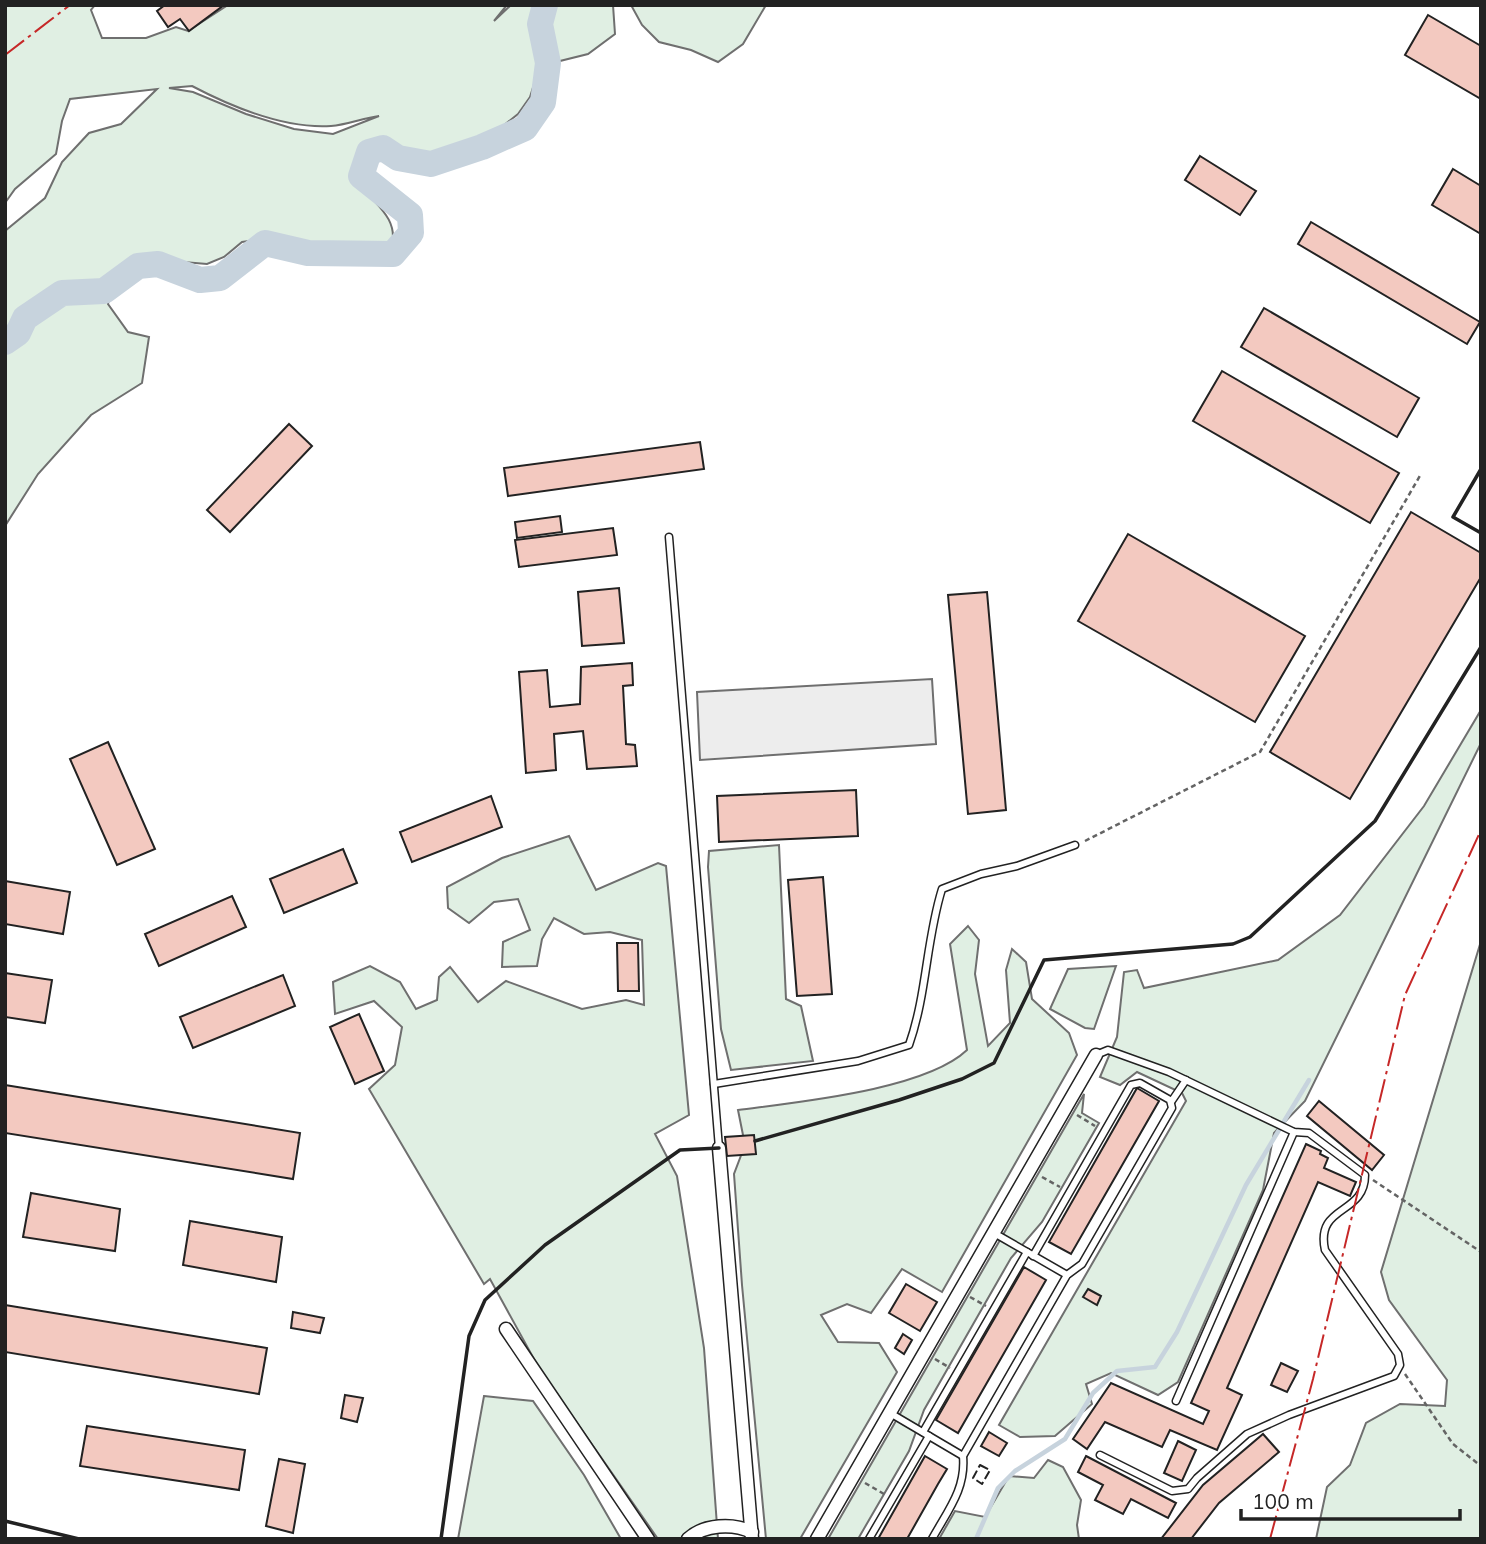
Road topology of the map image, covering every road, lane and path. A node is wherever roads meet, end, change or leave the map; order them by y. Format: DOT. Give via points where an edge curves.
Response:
graph roads {
  1 [pos="1421,474"];
  2 [pos="669,537"];
  3 [pos="1075,845"];
  4 [pos="1096,1055"];
  5 [pos="1186,1080"];
  6 [pos="714,1083"];
  7 [pos="1171,1102"];
  8 [pos="1065,1108"];
  9 [pos="1105,1131"];
  10 [pos="1294,1132"];
  11 [pos="719,1148"];
  12 [pos="1030,1170"];
  13 [pos="1365,1175"];
  14 [pos="1069,1193"];
  15 [pos="993,1233"];
  16 [pos="1481,1252"];
  17 [pos="1030,1254"];
  18 [pos="1067,1275"];
  19 [pos="960,1291"];
  20 [pos="993,1310"];
  21 [pos="506,1329"];
  22 [pos="925,1353"];
  23 [pos="1400,1365"];
  24 [pos="958,1372"];
  25 [pos="1176,1401"];
  26 [pos="890,1413"];
  27 [pos="926,1434"];
  28 [pos="963,1455"];
  29 [pos="1100,1455"];
  30 [pos="1481,1466"];
  31 [pos="853,1476"];
  32 [pos="892,1499"];
  33 [pos="752,1535"];
  34 [pos="648,1539"];
  35 [pos="688,1539"];
  36 [pos="817,1539"];
  37 [pos="870,1539"];
  38 [pos="932,1539"];
  1 -- 3 [label="path" via="1261,752"];
  2 -- 6 [label="lane"];
  3 -- 6 [label="lane" via="942,889 909,1045 858,1061"];
  4 -- 5 [label="lane" via="1108,1050"];
  4 -- 8 [label="street"];
  5 -- 7 [label="lane"];
  5 -- 10 [label="lane"];
  6 -- 11 [label="lane"];
  7 -- 9 [label="lane" via="1135,1083"];
  7 -- 18 [label="lane" via="1172,1108 1082,1264"];
  8 -- 9 [label="path"];
  8 -- 12 [label="street"];
  9 -- 14 [label="lane"];
  10 -- 13 [label="lane" via="1309,1133"];
  10 -- 25 [label="lane"];
  11 -- 33 [label="street"];
  12 -- 14 [label="path"];
  12 -- 15 [label="street"];
  13 -- 16 [label="path"];
  13 -- 23 [label="lane" via="1358,1199 1328,1221 1322,1236 1325,1250 1398,1354"];
  14 -- 17 [label="lane"];
  15 -- 17 [label="lane"];
  15 -- 19 [label="street"];
  17 -- 18 [label="lane"];
  17 -- 20 [label="lane"];
  18 -- 28 [label="lane"];
  19 -- 20 [label="path"];
  19 -- 22 [label="street"];
  20 -- 24 [label="lane"];
  21 -- 34 [label="street"];
  22 -- 24 [label="path"];
  22 -- 26 [label="street"];
  23 -- 29 [label="lane" via="1395,1376 1247,1434 1188,1489 1179,1492"];
  23 -- 30 [label="path" via="1453,1444"];
  24 -- 27 [label="lane"];
  26 -- 27 [label="lane"];
  26 -- 31 [label="street"];
  27 -- 28 [label="lane"];
  27 -- 32 [label="lane"];
  28 -- 38 [label="lane" via="962,1487"];
  31 -- 32 [label="path"];
  31 -- 36 [label="street"];
  32 -- 37 [label="lane"];
  33 -- 35 [label="street" via="734,1527 712,1527"];
}
